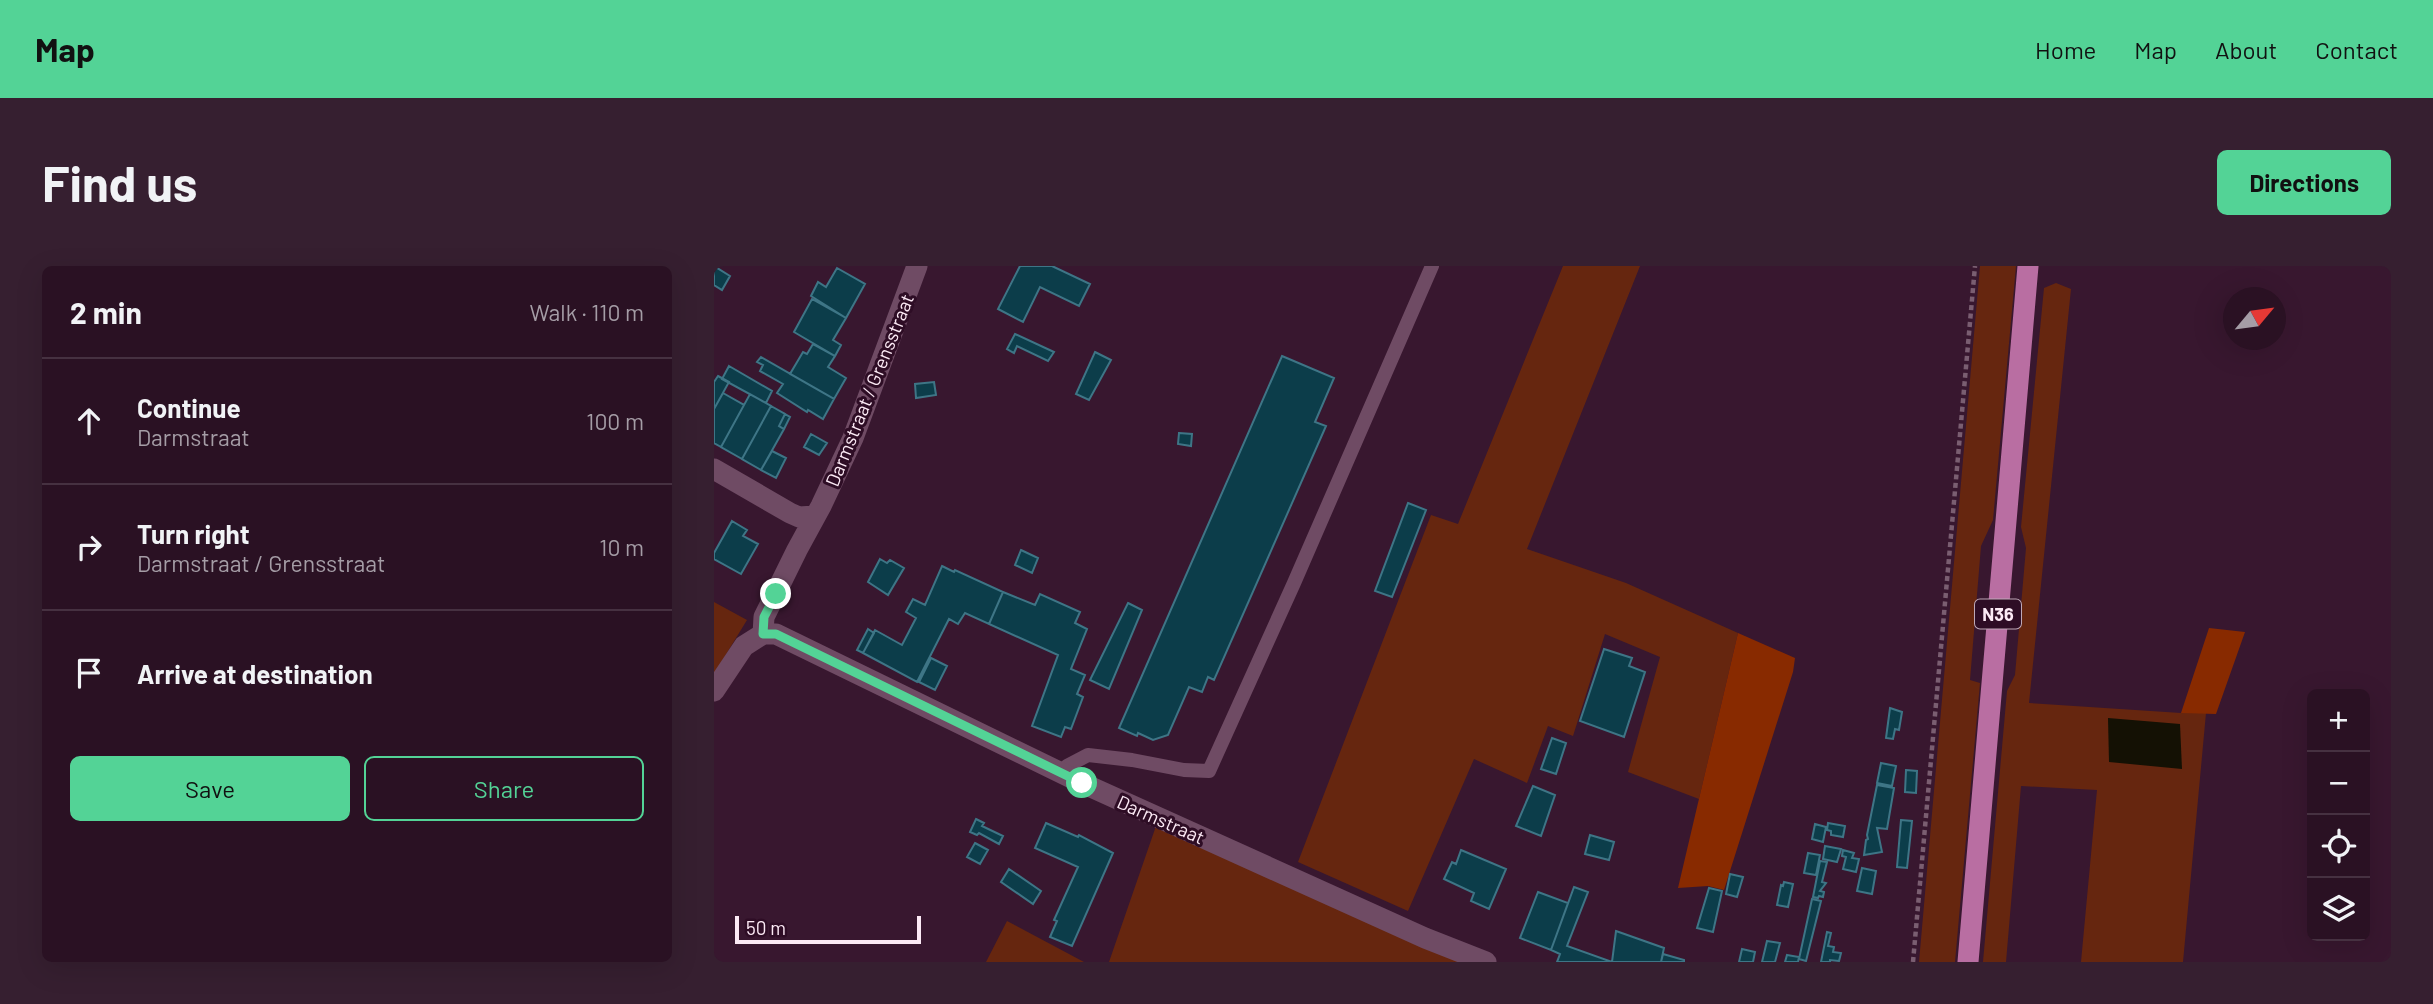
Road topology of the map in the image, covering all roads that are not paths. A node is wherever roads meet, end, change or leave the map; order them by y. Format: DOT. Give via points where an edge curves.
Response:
graph roads {
  1 [pos="918,266"];
  2 [pos="1432,266"];
  3 [pos="2028,266"];
  4 [pos="714,469"];
  5 [pos="815,516"];
  6 [pos="763,634"];
  7 [pos="714,691"];
  8 [pos="1063,774"];
  9 [pos="1486,962"];
  10 [pos="1968,962"];
  1 -- 5 [label="street, Darmstraat / Grensstraat" via="853,438"];
  2 -- 8 [label="lane" via="1209,771 1088,755 1067,766"];
  3 -- 10 [label="main road, N36"];
  4 -- 5 [label="street" via="790,513"];
  5 -- 6 [label="street, Darmstraat / Grensstraat" via="764,617"];
  6 -- 7 [label="street" via="744,646"];
  6 -- 8 [label="street, Darmstraat" via="776,634"];
  8 -- 9 [label="street, Darmstraat"];
}
